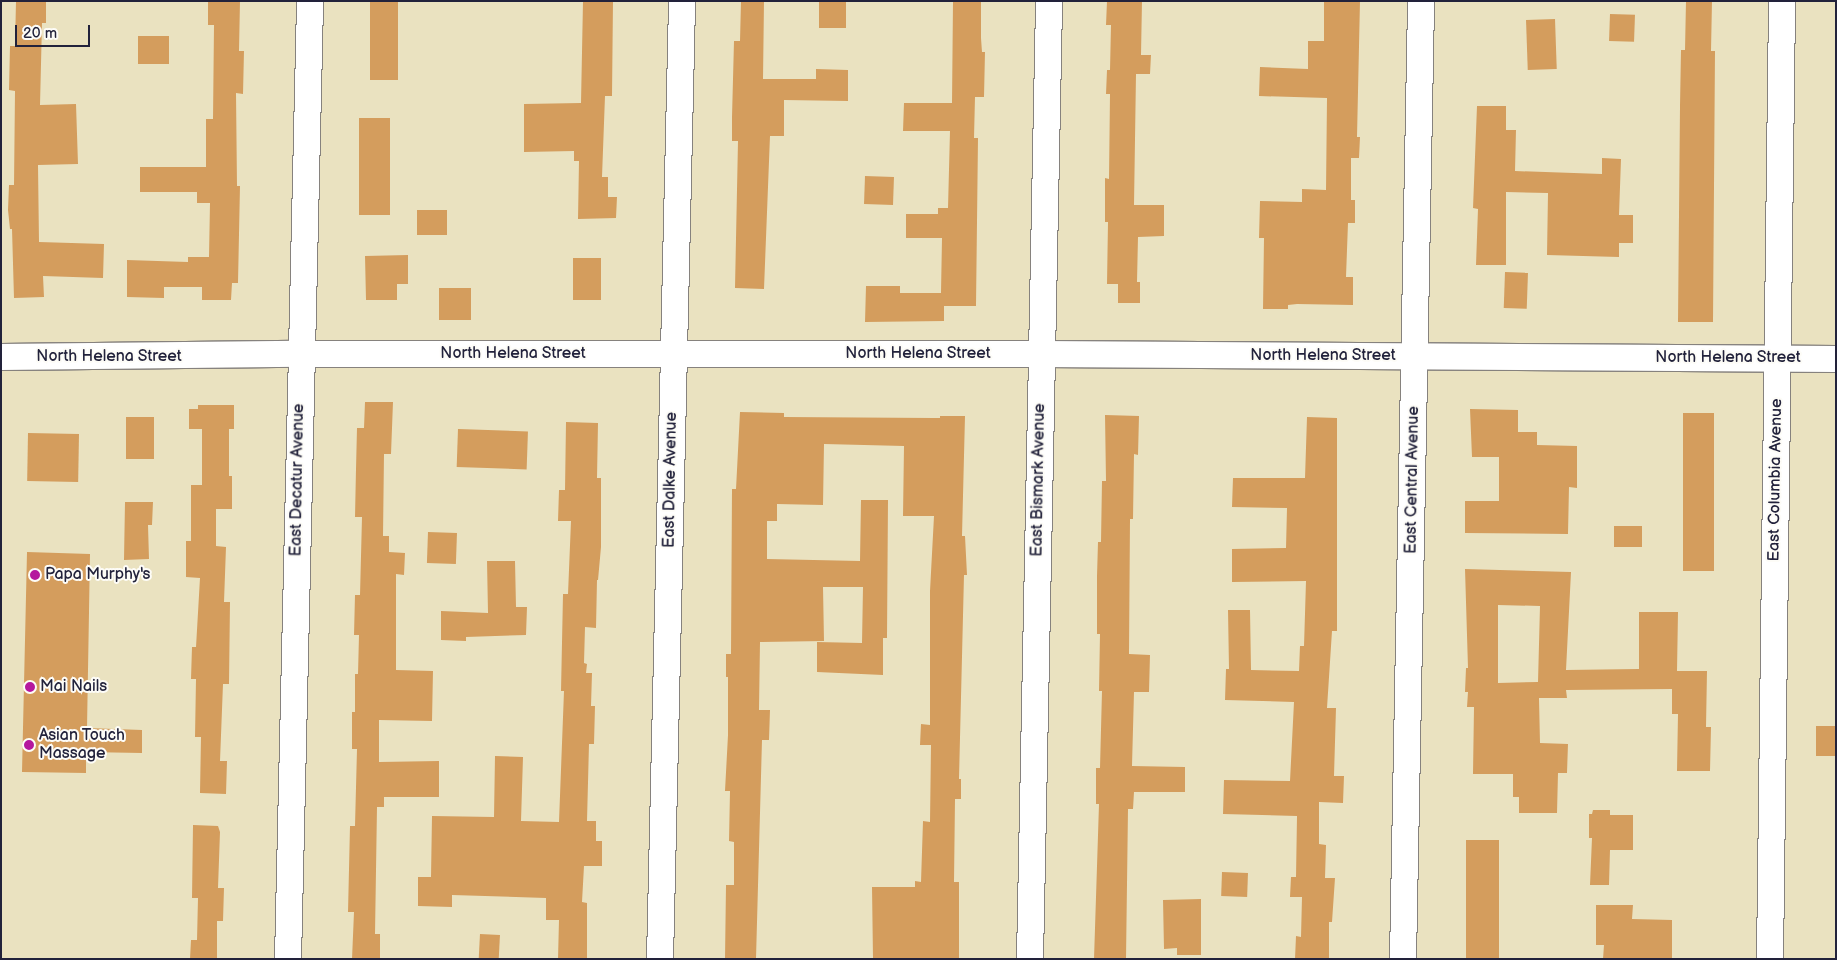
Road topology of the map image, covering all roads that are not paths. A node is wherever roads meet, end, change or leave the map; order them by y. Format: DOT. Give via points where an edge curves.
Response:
graph roads {
  1 [pos="310,1"];
  2 [pos="682,1"];
  3 [pos="1049,1"];
  4 [pos="1421,1"];
  5 [pos="1782,1"];
  6 [pos="300,354"];
  7 [pos="674,354"];
  8 [pos="1041,354"];
  9 [pos="1415,356"];
  10 [pos="1,357"];
  11 [pos="1836,358"];
  12 [pos="1778,359"];
  13 [pos="288,959"];
  14 [pos="660,959"];
  15 [pos="1030,959"];
  16 [pos="1403,959"];
  17 [pos="1770,959"];
  1 -- 6 [label="street, East Decatur Avenue"];
  2 -- 7 [label="street, East Dalke Avenue"];
  3 -- 8 [label="street, East Bismark Avenue"];
  4 -- 9 [label="street, East Central Avenue"];
  5 -- 12 [label="street, East Columbia Avenue"];
  6 -- 7 [label="street, North Helena Street"];
  6 -- 10 [label="street, North Helena Street"];
  6 -- 13 [label="street, East Decatur Avenue"];
  7 -- 8 [label="street, North Helena Street"];
  7 -- 14 [label="street, East Dalke Avenue"];
  8 -- 9 [label="street, North Helena Street"];
  8 -- 15 [label="street, East Bismark Avenue"];
  9 -- 12 [label="street, North Helena Street"];
  9 -- 16 [label="street, East Central Avenue"];
  11 -- 12 [label="street, North Helena Street"];
  12 -- 17 [label="street, East Columbia Avenue"];
}
